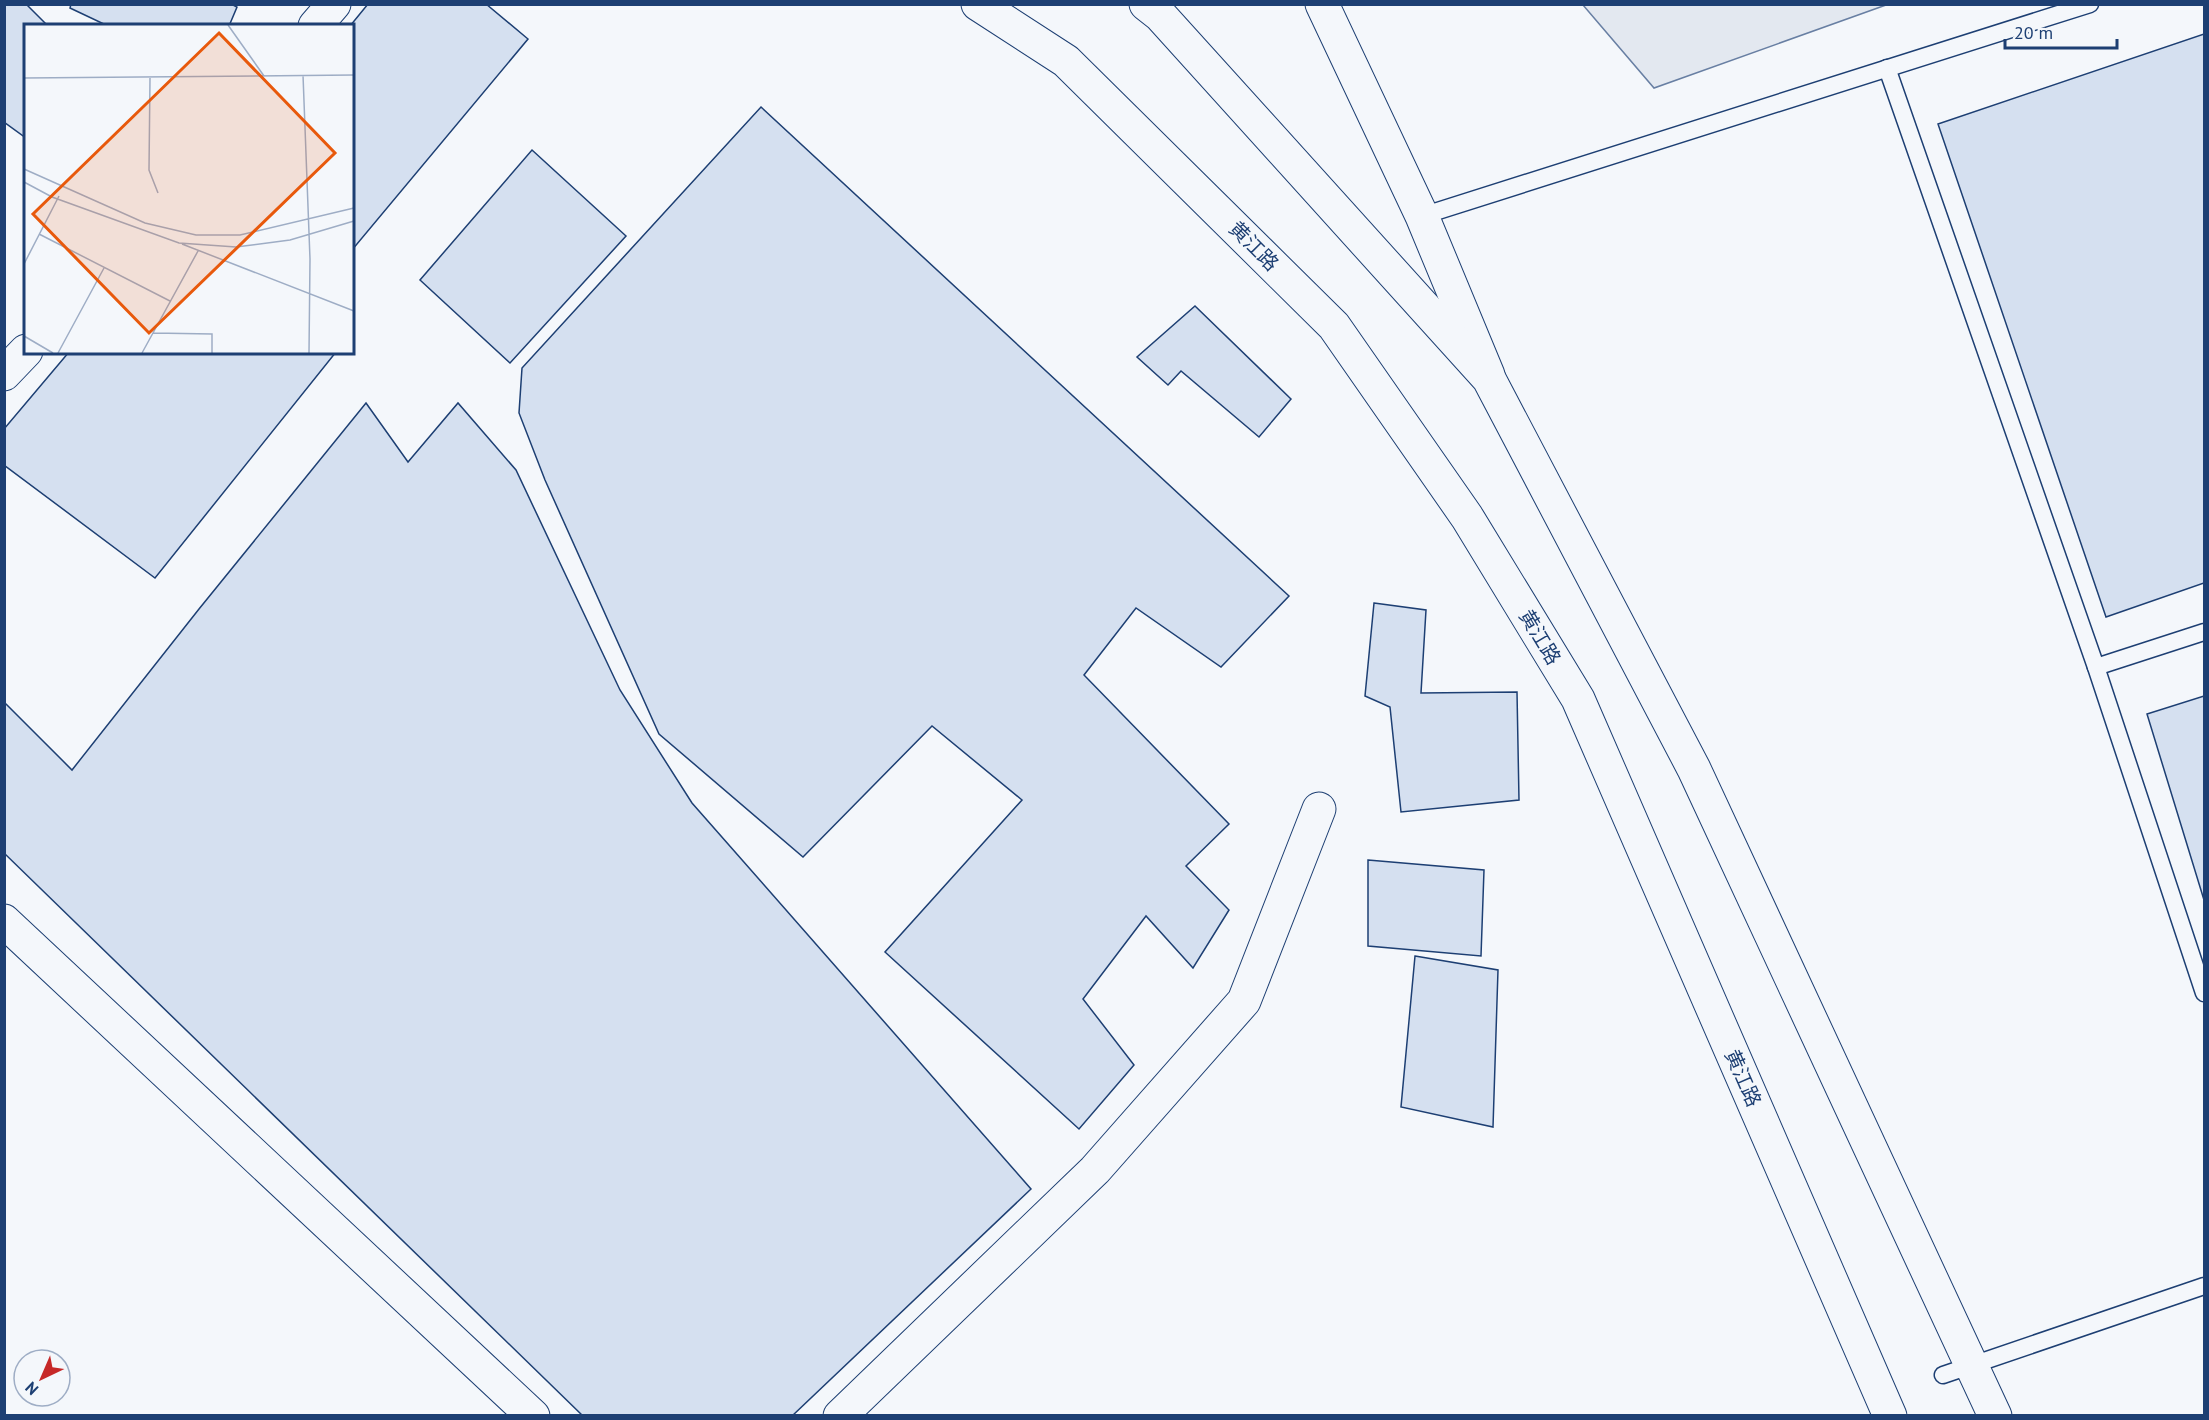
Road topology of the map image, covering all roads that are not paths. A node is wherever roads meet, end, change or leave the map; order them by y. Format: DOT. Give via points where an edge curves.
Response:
graph roads {
  1 [pos="334,4"];
  2 [pos="978,4"];
  3 [pos="1146,4"];
  4 [pos="1322,4"];
  5 [pos="2090,4"];
  6 [pos="317,24"];
  7 [pos="1887,68"];
  8 [pos="1422,216"];
  9 [pos="24,353"];
  10 [pos="4,374"];
  11 [pos="1490,379"];
  12 [pos="2205,632"];
  13 [pos="2096,668"];
  14 [pos="1318,809"];
  15 [pos="4,921"];
  16 [pos="2205,993"];
  17 [pos="2205,1286"];
  18 [pos="1958,1370"];
  19 [pos="533,1416"];
  20 [pos="840,1416"];
  21 [pos="1890,1416"];
  22 [pos="1995,1416"];
  1 -- 6 [label="main road"];
  2 -- 21 [label="main road, 黄江路" via="1066,61 1334,326 1467,517 1578,699"];
  3 -- 11 [label="main road"];
  4 -- 8 [label="main road"];
  5 -- 7 [label="lane"];
  7 -- 8 [label="lane"];
  7 -- 13 [label="lane"];
  8 -- 11 [label="main road"];
  9 -- 10 [label="main road"];
  11 -- 18 [label="main road" via="1694,769"];
  12 -- 13 [label="lane"];
  13 -- 16 [label="lane"];
  14 -- 20 [label="main road" via="1244,1001 1095,1170"];
  15 -- 19 [label="main road"];
  17 -- 18 [label="lane"];
  18 -- 22 [label="main road"];
}
